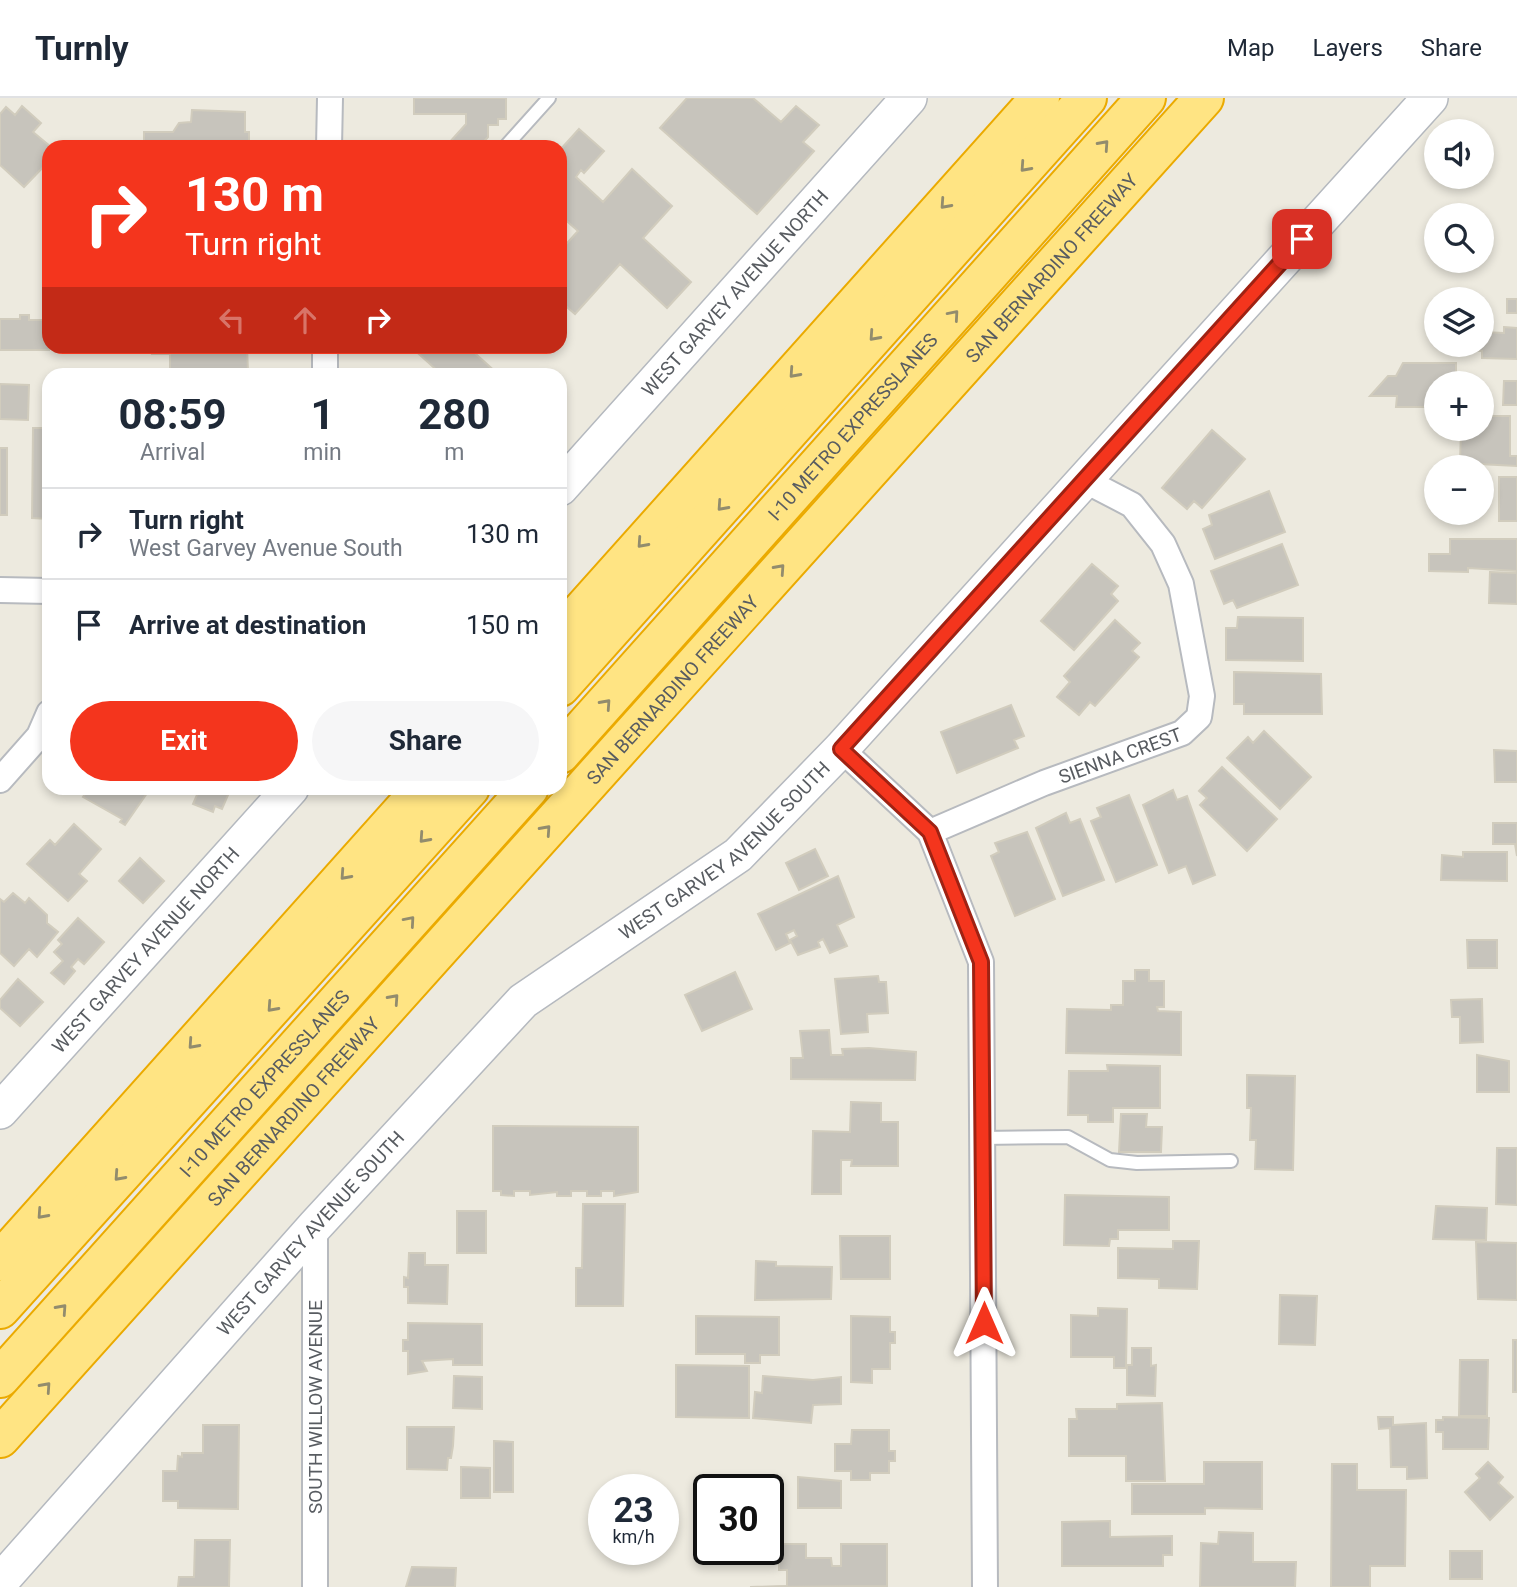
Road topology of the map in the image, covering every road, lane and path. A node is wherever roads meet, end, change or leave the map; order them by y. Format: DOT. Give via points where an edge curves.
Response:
graph roads {
  1 [pos="330,98"];
  2 [pos="549,98"];
  3 [pos="909,98"];
  4 [pos="1040,98"];
  5 [pos="1087,98"];
  6 [pos="1146,98"];
  7 [pos="1203,98"];
  8 [pos="1430,98"];
  9 [pos="329,140"];
  10 [pos="511,140"];
  11 [pos="567,480"];
  12 [pos="1084,480"];
  13 [pos="0,590"];
  14 [pos="42,591"];
  15 [pos="567,627"];
  16 [pos="567,679"];
  17 [pos="42,729"];
  18 [pos="567,746"];
  19 [pos="841,749"];
  20 [pos="0,780"];
  21 [pos="285,795"];
  22 [pos="417,795"];
  23 [pos="464,795"];
  24 [pos="523,795"];
  25 [pos="930,832"];
  26 [pos="0,1111"];
  27 [pos="982,1138"];
  28 [pos="1231,1161"];
  29 [pos="315,1226"];
  30 [pos="0,1261"];
  31 [pos="0,1309"];
  32 [pos="0,1378"];
  33 [pos="0,1438"];
  34 [pos="0,1582"];
  35 [pos="315,1587"];
  36 [pos="985,1587"];
  1 -- 9 [label="street"];
  2 -- 10 [label="lane"];
  3 -- 11 [label="street, WEST GARVEY AVENUE NORTH"];
  4 -- 15 [label="highway, one-way"];
  5 -- 16 [label="highway, one-way"];
  18 -- 6 [label="highway, I-10 METRO EXPRESSLANES, one-way"];
  33 -- 7 [label="highway, SAN BERNARDINO FREEWAY, one-way"];
  8 -- 12 [label="street, WEST GARVEY AVENUE SOUTH"];
  12 -- 19 [label="street, WEST GARVEY AVENUE SOUTH"];
  12 -- 25 [label="street, SIENNA CREST" via="1132,505 1163,544 1181,584 1202,696 1199,717 1182,733 1044,783"];
  13 -- 14 [label="street"];
  17 -- 20 [label="street"];
  19 -- 25 [label="street"];
  19 -- 29 [label="street, WEST GARVEY AVENUE SOUTH" via="738,855 523,1001"];
  21 -- 26 [label="street, WEST GARVEY AVENUE NORTH"];
  22 -- 30 [label="highway, one-way"];
  23 -- 31 [label="highway, one-way"];
  32 -- 24 [label="highway, I-10 METRO EXPRESSLANES, one-way"];
  25 -- 27 [label="street" via="981,962"];
  27 -- 28 [label="lane" via="1068,1137 1111,1160 1138,1163"];
  27 -- 36 [label="street"];
  29 -- 34 [label="street, WEST GARVEY AVENUE SOUTH"];
  29 -- 35 [label="street, SOUTH WILLOW AVENUE"];
}
